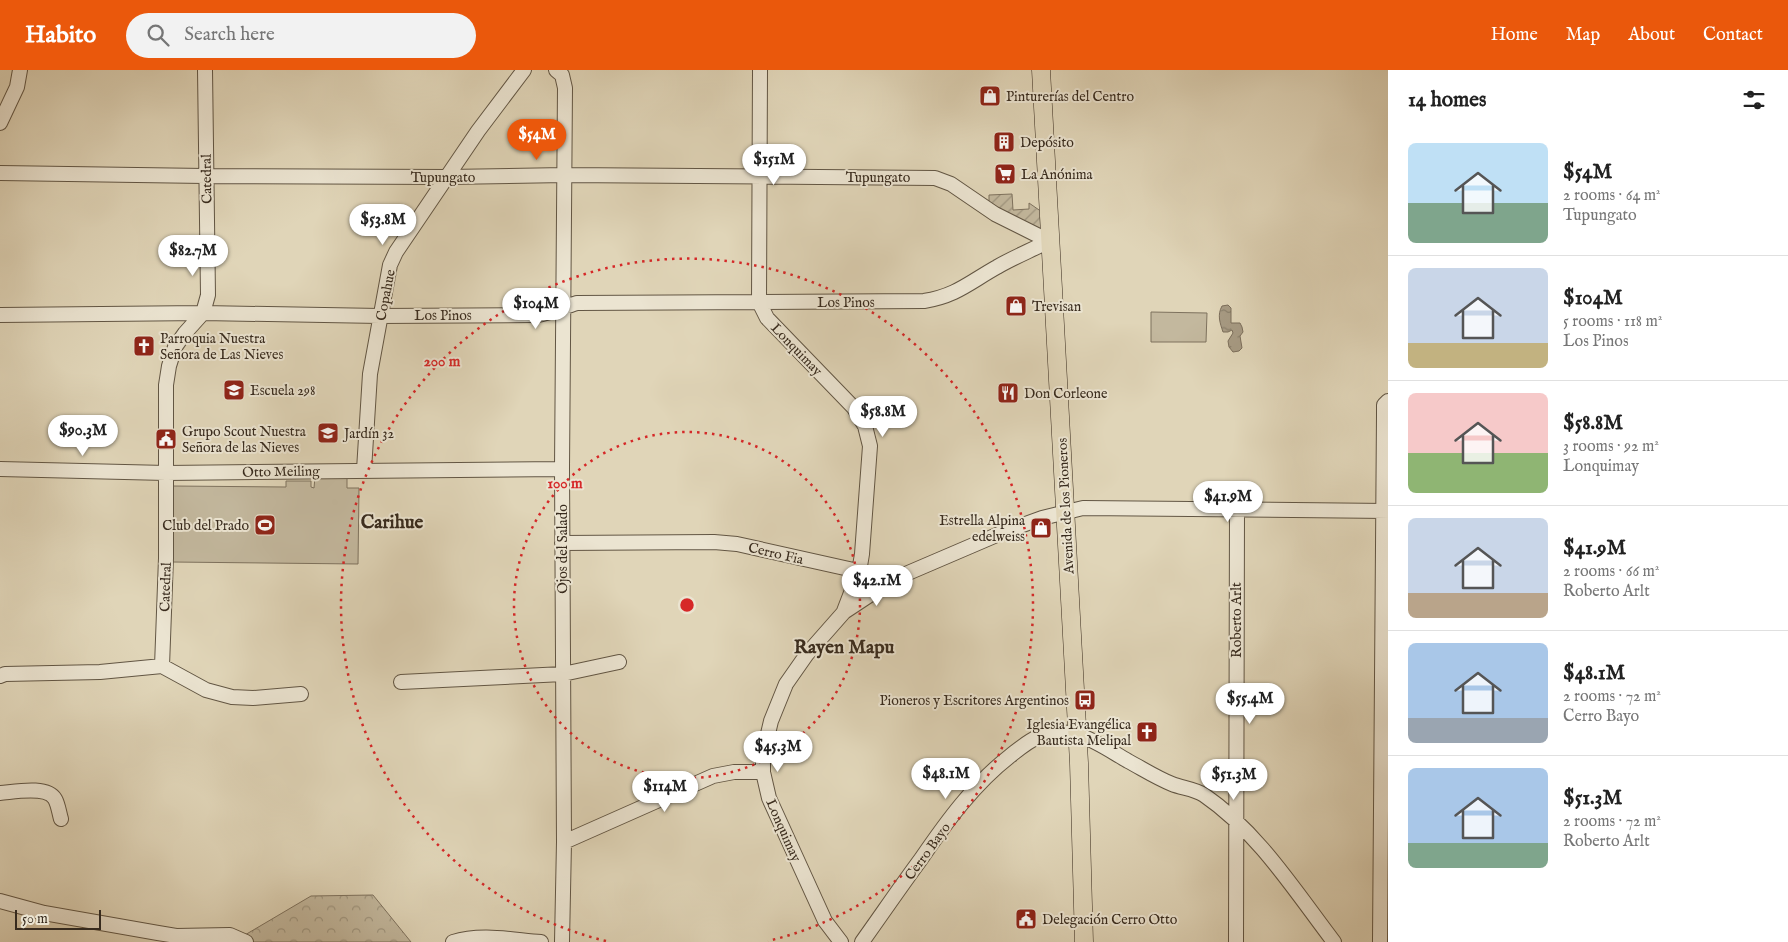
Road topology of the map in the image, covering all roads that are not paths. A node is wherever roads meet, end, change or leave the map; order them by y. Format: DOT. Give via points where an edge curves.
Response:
graph roads {
  1 [pos="20,70"];
  2 [pos="206,70"];
  3 [pos="524,70"];
  4 [pos="556,70"];
  5 [pos="760,70"];
  6 [pos="1041,70"];
  7 [pos="0,123"];
  8 [pos="0,173"];
  9 [pos="565,175"];
  10 [pos="206,176"];
  11 [pos="759,176"];
  12 [pos="448,177"];
  13 [pos="1049,242"];
  14 [pos="759,302"];
  15 [pos="563,307"];
  16 [pos="203,313"];
  17 [pos="0,315"];
  18 [pos="380,316"];
  19 [pos="1388,401"];
  20 [pos="562,468"];
  21 [pos="0,469"];
  22 [pos="364,470"];
  23 [pos="166,473"];
  24 [pos="1236,509"];
  25 [pos="1066,511"];
  26 [pos="1385,511"];
  27 [pos="562,542"];
  28 [pos="859,572"];
  29 [pos="894,579"];
  30 [pos="844,612"];
  31 [pos="619,662"];
  32 [pos="162,666"];
  33 [pos="563,674"];
  34 [pos="0,676"];
  35 [pos="401,682"];
  36 [pos="301,694"];
  37 [pos="1078,733"];
  38 [pos="763,772"];
  39 [pos="0,794"];
  40 [pos="60,819"];
  41 [pos="1236,821"];
  42 [pos="564,842"];
  43 [pos="0,901"];
  44 [pos="246,942"];
  45 [pos="454,942"];
  46 [pos="541,942"];
  47 [pos="562,942"];
  48 [pos="841,942"];
  49 [pos="862,942"];
  50 [pos="1084,942"];
  51 [pos="1236,942"];
  52 [pos="1334,942"];
  53 [pos="1380,942"];
  1 -- 7 [label="street"];
  2 -- 10 [label="street, Catedral"];
  3 -- 12 [label="street, Copahue"];
  4 -- 9 [label="street, Ojos del Salado" via="562,75 565,88"];
  5 -- 11 [label="street"];
  6 -- 13 [label="main road, Avenida de los Pioneros"];
  8 -- 10 [label="street, Tupungato"];
  9 -- 11 [label="street, Tupungato"];
  9 -- 12 [label="street, Tupungato"];
  9 -- 15 [label="street, Ojos del Salado"];
  10 -- 12 [label="street, Tupungato"];
  10 -- 16 [label="street, Catedral" via="208,295"];
  11 -- 13 [label="street, Tupungato" via="935,178 951,184 996,214"];
  11 -- 14 [label="street"];
  12 -- 18 [label="street, Copahue" via="396,252 390,265"];
  13 -- 14 [label="street, Los Pinos" via="939,299"];
  13 -- 25 [label="main road, Avenida de los Pioneros"];
  14 -- 15 [label="street, Los Pinos" via="577,304"];
  14 -- 28 [label="street, Lonquimay" via="767,318 854,408 865,426 870,446"];
  15 -- 18 [label="street, Los Pinos" via="537,315"];
  15 -- 20 [label="street, Ojos del Salado"];
  16 -- 17 [label="street, Los Pinos"];
  16 -- 18 [label="street, Los Pinos"];
  16 -- 23 [label="street, Catedral" via="175,347 169,366"];
  18 -- 22 [label="street, Copahue" via="370,374"];
  19 -- 26 [label="street" via="1384,405"];
  20 -- 22 [label="street, Otto Meiling"];
  20 -- 27 [label="street, Ojos del Salado"];
  21 -- 23 [label="street, Otto Meiling"];
  22 -- 23 [label="street, Otto Meiling"];
  23 -- 32 [label="street, Catedral"];
  24 -- 25 [label="street" via="1084,508"];
  24 -- 26 [label="street"];
  24 -- 41 [label="street, Roberto Arlt"];
  25 -- 29 [label="street" via="1006,531"];
  25 -- 37 [label="main road, Avenida de los Pioneros"];
  26 -- 53 [label="street"];
  27 -- 28 [label="street, Cerro Fia" via="737,544"];
  27 -- 33 [label="street, Ojos del Salado"];
  28 -- 29 [label="street, Cerro Fia"];
  28 -- 30 [label="street, Lonquimay"];
  29 -- 30 [label="street, Lonquimay"];
  30 -- 38 [label="street, Lonquimay" via="786,684 771,721 763,755"];
  31 -- 33 [label="street"];
  32 -- 34 [label="street"];
  32 -- 36 [label="street" via="206,690 232,697"];
  33 -- 35 [label="street"];
  33 -- 42 [label="street, Ojos del Salado"];
  37 -- 41 [label="street" via="1156,777 1202,794"];
  37 -- 49 [label="street, Cerro Bayo" via="1057,732 1038,737 994,769 946,824"];
  37 -- 50 [label="main road, Avenida de los Pioneros"];
  38 -- 42 [label="street" via="713,776"];
  38 -- 48 [label="street, Lonquimay" via="769,798 825,921"];
  39 -- 40 [label="street" via="44,790 56,800"];
  41 -- 51 [label="street, Roberto Arlt"];
  41 -- 52 [label="street" via="1263,850"];
  42 -- 47 [label="street, Ojos del Salado"];
  43 -- 44 [label="street" via="44,913 158,933 230,935"];
  45 -- 46 [label="street" via="489,938"];
}
